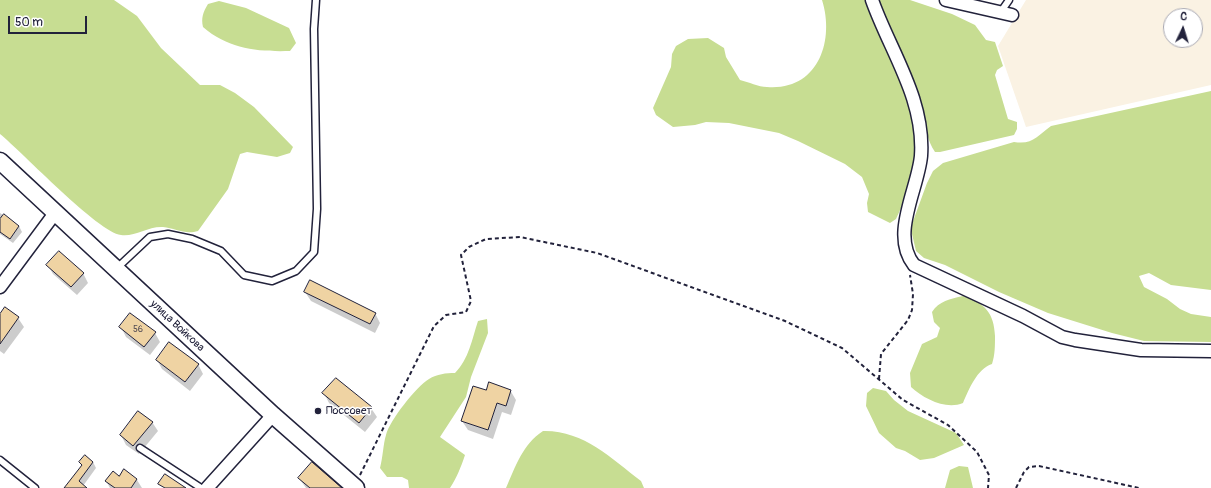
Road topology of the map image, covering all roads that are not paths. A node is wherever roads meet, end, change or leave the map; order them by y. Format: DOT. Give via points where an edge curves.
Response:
graph roads {
  1 [pos="316,0"];
  2 [pos="872,0"];
  3 [pos="946,0"];
  4 [pos="1009,0"];
  5 [pos="1000,13"];
  6 [pos="1012,15"];
  7 [pos="0,161"];
  8 [pos="55,213"];
  9 [pos="116,269"];
  10 [pos="0,287"];
  11 [pos="1211,351"];
  12 [pos="273,415"];
  13 [pos="140,448"];
  14 [pos="0,460"];
  15 [pos="356,487"];
  16 [pos="35,488"];
  17 [pos="201,488"];
  18 [pos="207,488"];
  1 -- 9 [label="lane" via="314,29 317,209 314,252 296,272 272,281 244,275 221,252 192,239 168,234 150,237"];
  2 -- 11 [label="street" via="911,92 920,134 921,156 904,222 906,246 911,262 1062,337 1141,350"];
  3 -- 5 [label="street"];
  4 -- 5 [label="lane"];
  5 -- 6 [label="street"];
  7 -- 8 [label="street, улица Войкова"];
  8 -- 9 [label="street, улица Войкова"];
  8 -- 10 [label="street"];
  9 -- 12 [label="street, улица Войкова"];
  12 -- 15 [label="street, улица Войкова"];
  12 -- 18 [label="street"];
  13 -- 17 [label="lane"];
  14 -- 16 [label="lane"];
}
